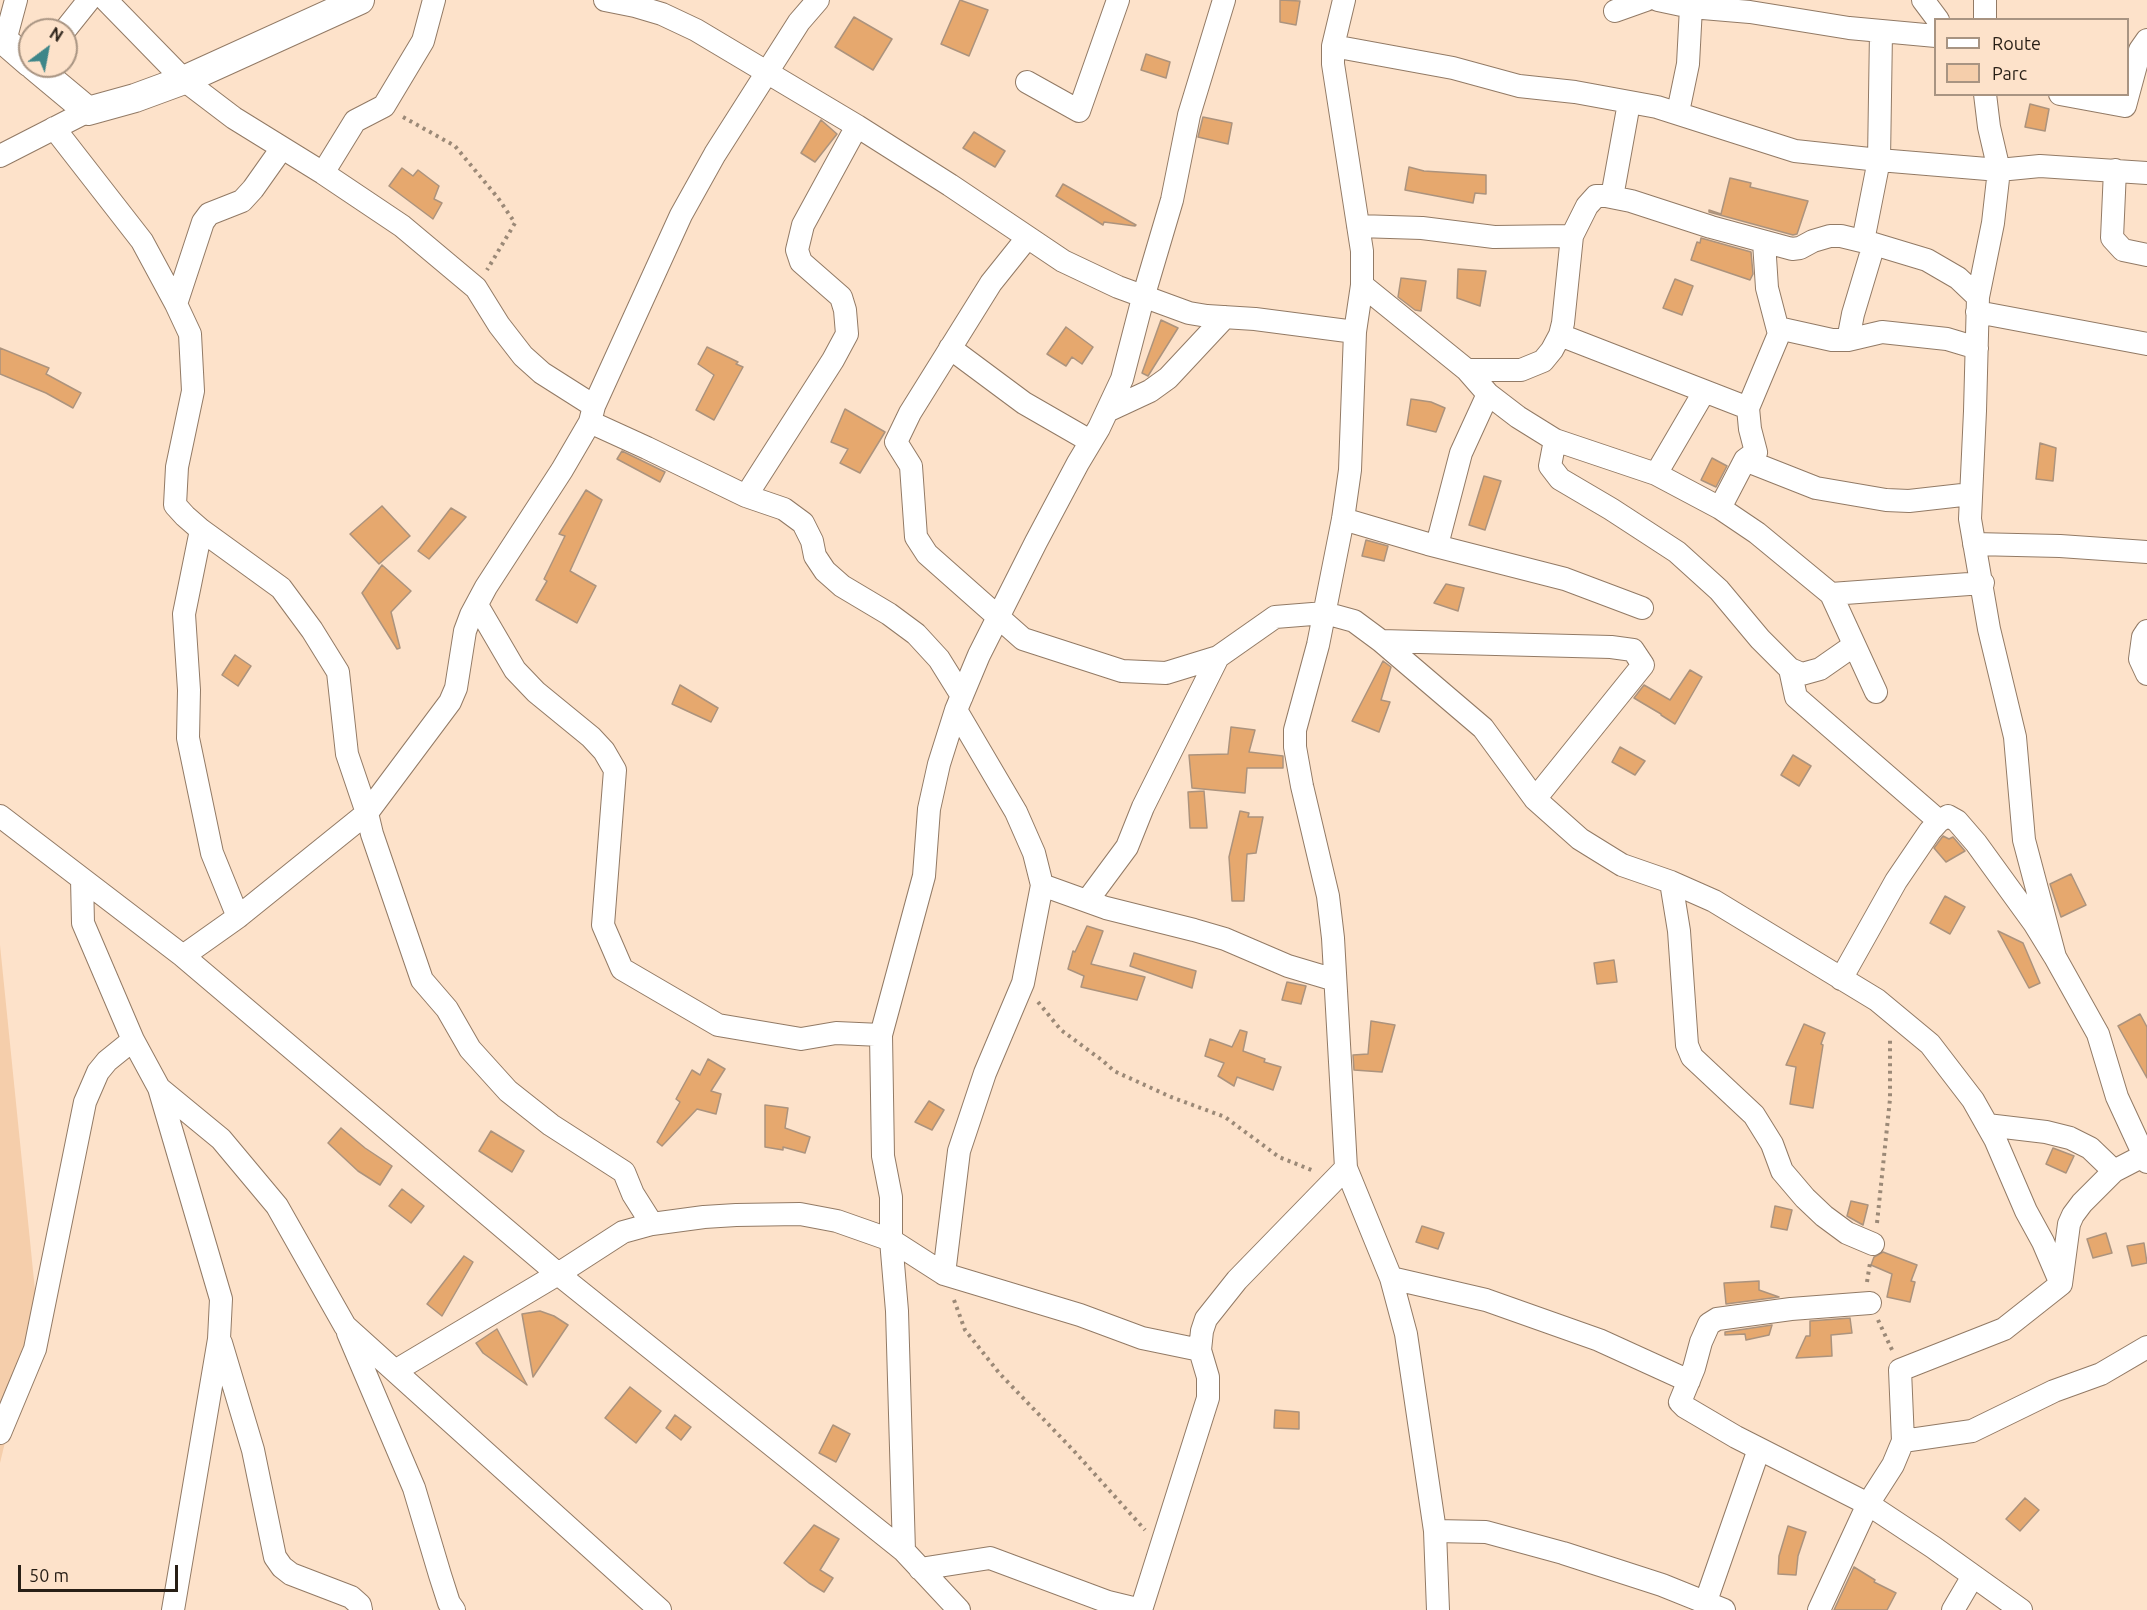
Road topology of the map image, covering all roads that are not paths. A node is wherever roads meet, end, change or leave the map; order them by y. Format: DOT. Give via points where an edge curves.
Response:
graph roads {
  1 [pos="16,0"];
  2 [pos="89,0"];
  3 [pos="106,0"];
  4 [pos="360,0"];
  5 [pos="434,0"];
  6 [pos="605,0"];
  7 [pos="818,0"];
  8 [pos="1118,0"];
  9 [pos="1224,0"];
  10 [pos="1344,0"];
  11 [pos="1646,0"];
  12 [pos="1658,0"];
  13 [pos="1923,0"];
  14 [pos="1985,0"];
  15 [pos="1691,7"];
  16 [pos="1615,11"];
  17 [pos="75,18"];
  18 [pos="1936,18"];
  19 [pos="1984,18"];
  20 [pos="1881,32"];
  21 [pos="1934,36"];
  22 [pos="3,39"];
  23 [pos="2147,40"];
  24 [pos="1334,46"];
  25 [pos="18,52"];
  26 [pos="767,73"];
  27 [pos="49,78"];
  28 [pos="184,80"];
  29 [pos="1028,82"];
  30 [pos="2129,91"];
  31 [pos="1985,96"];
  32 [pos="2071,96"];
  33 [pos="2128,96"];
  34 [pos="1629,103"];
  35 [pos="88,111"];
  36 [pos="1678,112"];
  37 [pos="857,126"];
  38 [pos="54,128"];
  39 [pos="282,148"];
  40 [pos="0,156"];
  41 [pos="1879,160"];
  42 [pos="1999,170"];
  43 [pos="2115,170"];
  44 [pos="323,173"];
  45 [pos="2147,173"];
  46 [pos="1612,197"];
  47 [pos="1358,226"];
  48 [pos="1572,236"];
  49 [pos="1027,238"];
  50 [pos="1764,242"];
  51 [pos="1868,243"];
  52 [pos="2147,255"];
  53 [pos="1362,285"];
  54 [pos="1143,298"];
  55 [pos="176,304"];
  56 [pos="1978,305"];
  57 [pos="1225,317"];
  58 [pos="1778,328"];
  59 [pos="1354,332"];
  60 [pos="1560,334"];
  61 [pos="1848,340"];
  62 [pos="2147,344"];
  63 [pos="950,348"];
  64 [pos="1977,348"];
  65 [pos="1467,370"];
  66 [pos="1704,392"];
  67 [pos="1488,394"];
  68 [pos="1748,408"];
  69 [pos="1107,411"];
  70 [pos="592,414"];
  71 [pos="1556,440"];
  72 [pos="1090,441"];
  73 [pos="1745,460"];
  74 [pos="1656,474"];
  75 [pos="1971,494"];
  76 [pos="746,496"];
  77 [pos="1720,508"];
  78 [pos="1343,519"];
  79 [pos="201,530"];
  80 [pos="1974,543"];
  81 [pos="1437,545"];
  82 [pos="2147,552"];
  83 [pos="1983,583"];
  84 [pos="1831,594"];
  85 [pos="477,605"];
  86 [pos="1642,608"];
  87 [pos="1325,613"];
  88 [pos="998,618"];
  89 [pos="2147,631"];
  90 [pos="1381,641"];
  91 [pos="1853,646"];
  92 [pos="1218,657"];
  93 [pos="1790,669"];
  94 [pos="2147,674"];
  95 [pos="1876,692"];
  96 [pos="959,703"];
  97 [pos="1535,799"];
  98 [pos="367,813"];
  99 [pos="0,816"];
  100 [pos="1939,821"];
  101 [pos="82,879"];
  102 [pos="1671,882"];
  103 [pos="1042,885"];
  104 [pos="1087,901"];
  105 [pos="238,917"];
  106 [pos="183,956"];
  107 [pos="2055,957"];
  108 [pos="1841,979"];
  109 [pos="1335,980"];
  110 [pos="880,1035"];
  111 [pos="133,1040"];
  112 [pos="159,1088"];
  113 [pos="1987,1125"];
  114 [pos="2146,1157"];
  115 [pos="2114,1172"];
  116 [pos="1339,1176"];
  117 [pos="652,1224"];
  118 [pos="891,1240"];
  119 [pos="1873,1245"];
  120 [pos="558,1274"];
  121 [pos="944,1274"];
  122 [pos="1391,1278"];
  123 [pos="2061,1284"];
  124 [pos="1869,1303"];
  125 [pos="345,1326"];
  126 [pos="219,1339"];
  127 [pos="2147,1347"];
  128 [pos="1200,1350"];
  129 [pos="395,1371"];
  130 [pos="1689,1381"];
  131 [pos="0,1433"];
  132 [pos="1903,1442"];
  133 [pos="1760,1449"];
  134 [pos="1868,1504"];
  135 [pos="1435,1531"];
  136 [pos="904,1551"];
  137 [pos="920,1569"];
  138 [pos="1973,1576"];
  139 [pos="1715,1606"];
  140 [pos="173,1610"];
  141 [pos="361,1610"];
  142 [pos="454,1610"];
  143 [pos="660,1610"];
  144 [pos="959,1610"];
  145 [pos="1141,1610"];
  146 [pos="1438,1610"];
  147 [pos="1819,1610"];
  148 [pos="1953,1610"];
  149 [pos="2021,1610"];
  1 -- 22 [label="street"];
  2 -- 17 [label="street"];
  3 -- 28 [label="street"];
  4 -- 28 [label="street"];
  5 -- 44 [label="street" via="423,41 384,106 355,122"];
  6 -- 26 [label="street" via="670,18"];
  7 -- 26 [label="street"];
  8 -- 29 [label="street" via="1079,111"];
  9 -- 54 [label="street" via="1189,116 1172,200"];
  10 -- 24 [label="street"];
  11 -- 16 [label="street"];
  12 -- 15 [label="street"];
  13 -- 18 [label="street"];
  14 -- 19 [label="street"];
  15 -- 20 [label="street"];
  15 -- 36 [label="street" via="1688,64"];
  20 -- 21 [label="street"];
  20 -- 41 [label="street"];
  22 -- 25 [label="street"];
  23 -- 30 [label="street" via="2140,50"];
  24 -- 34 [label="street" via="1453,68 1519,86"];
  24 -- 47 [label="street" via="1333,64"];
  26 -- 37 [label="street"];
  26 -- 70 [label="street" via="681,215"];
  27 -- 35 [label="street"];
  28 -- 35 [label="street"];
  28 -- 39 [label="street"];
  31 -- 42 [label="street"];
  32 -- 33 [label="street" via="2125,106"];
  34 -- 36 [label="street"];
  34 -- 46 [label="street"];
  35 -- 38 [label="street"];
  36 -- 41 [label="street" via="1795,151"];
  37 -- 49 [label="street"];
  37 -- 76 [label="street" via="803,225 797,250 801,262 841,297 847,334"];
  38 -- 40 [label="street"];
  38 -- 55 [label="street" via="142,241"];
  39 -- 44 [label="street"];
  39 -- 55 [label="street" via="242,201 209,214 202,222"];
  41 -- 42 [label="street"];
  41 -- 51 [label="street"];
  42 -- 43 [label="street" via="2040,166"];
  42 -- 56 [label="street"];
  43 -- 45 [label="street"];
  43 -- 52 [label="street" via="2112,238 2123,250"];
  44 -- 70 [label="street" via="402,226 476,288 523,356"];
  46 -- 48 [label="street" via="1596,196"];
  46 -- 50 [label="street"];
  47 -- 48 [label="street" via="1422,228 1494,237"];
  47 -- 53 [label="street"];
  48 -- 60 [label="street"];
  49 -- 54 [label="street" via="1063,261"];
  49 -- 63 [label="street" via="991,283"];
  50 -- 51 [label="street" via="1797,249 1813,241 1841,236"];
  50 -- 58 [label="street" via="1767,288"];
  51 -- 56 [label="street" via="1927,260 1958,278"];
  51 -- 61 [label="street"];
  53 -- 59 [label="street"];
  53 -- 65 [label="street"];
  54 -- 57 [label="street" via="1189,313"];
  54 -- 69 [label="street" via="1122,379"];
  55 -- 79 [label="street" via="190,334 193,391 177,467 176,505"];
  56 -- 62 [label="street"];
  56 -- 64 [label="street"];
  57 -- 59 [label="street"];
  57 -- 69 [label="street" via="1168,378"];
  58 -- 61 [label="street"];
  58 -- 68 [label="street" via="1778,339"];
  59 -- 78 [label="street" via="1350,470"];
  60 -- 65 [label="street" via="1543,361 1530,368"];
  60 -- 66 [label="street"];
  61 -- 64 [label="street" via="1882,332 1947,339"];
  63 -- 72 [label="street" via="1024,404"];
  63 -- 88 [label="street" via="896,442 910,466 915,537 927,554"];
  64 -- 75 [label="street"];
  65 -- 67 [label="street"];
  66 -- 68 [label="street"];
  66 -- 74 [label="street"];
  67 -- 71 [label="street"];
  67 -- 81 [label="street" via="1461,453"];
  68 -- 73 [label="street" via="1756,452"];
  69 -- 72 [label="street"];
  70 -- 76 [label="street" via="647,448"];
  70 -- 85 [label="street" via="562,471"];
  71 -- 74 [label="street"];
  71 -- 93 [label="street" via="1550,466 1560,480 1677,552 1719,590"];
  72 -- 88 [label="street"];
  73 -- 75 [label="street" via="1816,488 1886,500"];
  73 -- 77 [label="street"];
  74 -- 77 [label="street"];
  75 -- 80 [label="street"];
  76 -- 96 [label="street" via="784,508 802,523 814,556 825,571 916,634 939,659"];
  77 -- 84 [label="street"];
  78 -- 81 [label="street"];
  78 -- 87 [label="street"];
  79 -- 98 [label="street" via="281,588 338,672 347,754"];
  79 -- 105 [label="street" via="184,614 188,738 212,853"];
  80 -- 82 [label="street"];
  80 -- 83 [label="street"];
  81 -- 86 [label="street" via="1565,579"];
  83 -- 84 [label="street"];
  83 -- 107 [label="street" via="1989,629 2015,737 2024,840"];
  84 -- 91 [label="street"];
  85 -- 98 [label="street" via="465,631 450,702"];
  85 -- 110 [label="street" via="515,670 591,737 615,770 603,925 622,969 718,1025 801,1039 836,1033"];
  87 -- 90 [label="street" via="1354,621"];
  87 -- 92 [label="street" via="1275,617"];
  87 -- 109 [label="street" via="1295,730 1295,747 1328,897"];
  88 -- 92 [label="street" via="1023,639 1122,671 1166,673"];
  88 -- 96 [label="street"];
  89 -- 94 [label="street" via="2140,659"];
  90 -- 97 [label="street" via="1483,728"];
  90 -- 97 [label="street" via="1633,650 1643,665"];
  91 -- 93 [label="street" via="1820,669 1802,674"];
  91 -- 95 [label="street"];
  92 -- 104 [label="street" via="1127,847"];
  93 -- 100 [label="street" via="1796,698"];
  96 -- 103 [label="street" via="1016,812 1034,853"];
  96 -- 110 [label="street" via="929,809 924,876"];
  97 -- 102 [label="street" via="1594,849 1622,865"];
  98 -- 105 [label="street"];
  98 -- 117 [label="street" via="422,980 447,1010 470,1049 508,1091 551,1125 624,1172"];
  99 -- 101 [label="street"];
  100 -- 107 [label="street" via="1948,816 1965,830"];
  100 -- 108 [label="street" via="1896,881"];
  101 -- 106 [label="street"];
  101 -- 111 [label="street" via="84,923"];
  102 -- 108 [label="street" via="1714,901"];
  102 -- 119 [label="street" via="1679,931 1685,1026 1692,1057 1754,1115 1772,1144 1782,1171 1805,1198 1847,1233"];
  103 -- 104 [label="street"];
  103 -- 121 [label="street" via="1023,983 985,1073 959,1151"];
  104 -- 109 [label="street" via="1215,936 1288,966"];
  105 -- 106 [label="street"];
  106 -- 120 [label="street"];
  107 -- 114 [label="street" via="2098,1034 2117,1097"];
  108 -- 113 [label="street" via="1877,1000 1930,1044"];
  109 -- 116 [label="street"];
  110 -- 118 [label="street" via="883,1156 891,1197"];
  111 -- 112 [label="street"];
  111 -- 131 [label="street" via="102,1067 85,1102 35,1349"];
  112 -- 125 [label="street" via="221,1139 277,1206"];
  112 -- 126 [label="street" via="221,1299"];
  113 -- 115 [label="street" via="2070,1138 2090,1148"];
  113 -- 123 [label="street"];
  114 -- 115 [label="street"];
  115 -- 123 [label="street" via="2073,1215"];
  116 -- 122 [label="street"];
  116 -- 128 [label="street" via="1237,1280 1206,1319"];
  117 -- 118 [label="street" via="704,1217 800,1214 837,1221"];
  117 -- 120 [label="street" via="623,1232"];
  118 -- 121 [label="street"];
  118 -- 136 [label="street" via="897,1311"];
  120 -- 129 [label="street"];
  120 -- 136 [label="street"];
  121 -- 128 [label="street" via="1142,1338"];
  122 -- 130 [label="street" via="1486,1300 1599,1341"];
  122 -- 135 [label="street" via="1406,1334"];
  123 -- 132 [label="street" via="2004,1329 1900,1370"];
  124 -- 130 [label="street" via="1717,1319 1709,1324"];
  125 -- 129 [label="street"];
  125 -- 142 [label="street" via="414,1488"];
  126 -- 140 [label="street"];
  126 -- 141 [label="street" via="252,1450 275,1557 291,1574 351,1597"];
  127 -- 132 [label="street" via="2101,1374 2054,1391 1972,1431"];
  128 -- 145 [label="street" via="1208,1377 1208,1398"];
  129 -- 143 [label="street"];
  130 -- 133 [label="street" via="1682,1404"];
  132 -- 134 [label="street"];
  133 -- 134 [label="street"];
  133 -- 139 [label="street"];
  134 -- 138 [label="street"];
  134 -- 147 [label="street"];
  135 -- 139 [label="street" via="1463,1530 1513,1539 1662,1585"];
  135 -- 146 [label="street"];
  136 -- 137 [label="street"];
  137 -- 144 [label="street"];
  137 -- 145 [label="street" via="990,1558 1108,1602"];
  138 -- 148 [label="street"];
  138 -- 149 [label="street"];
}
